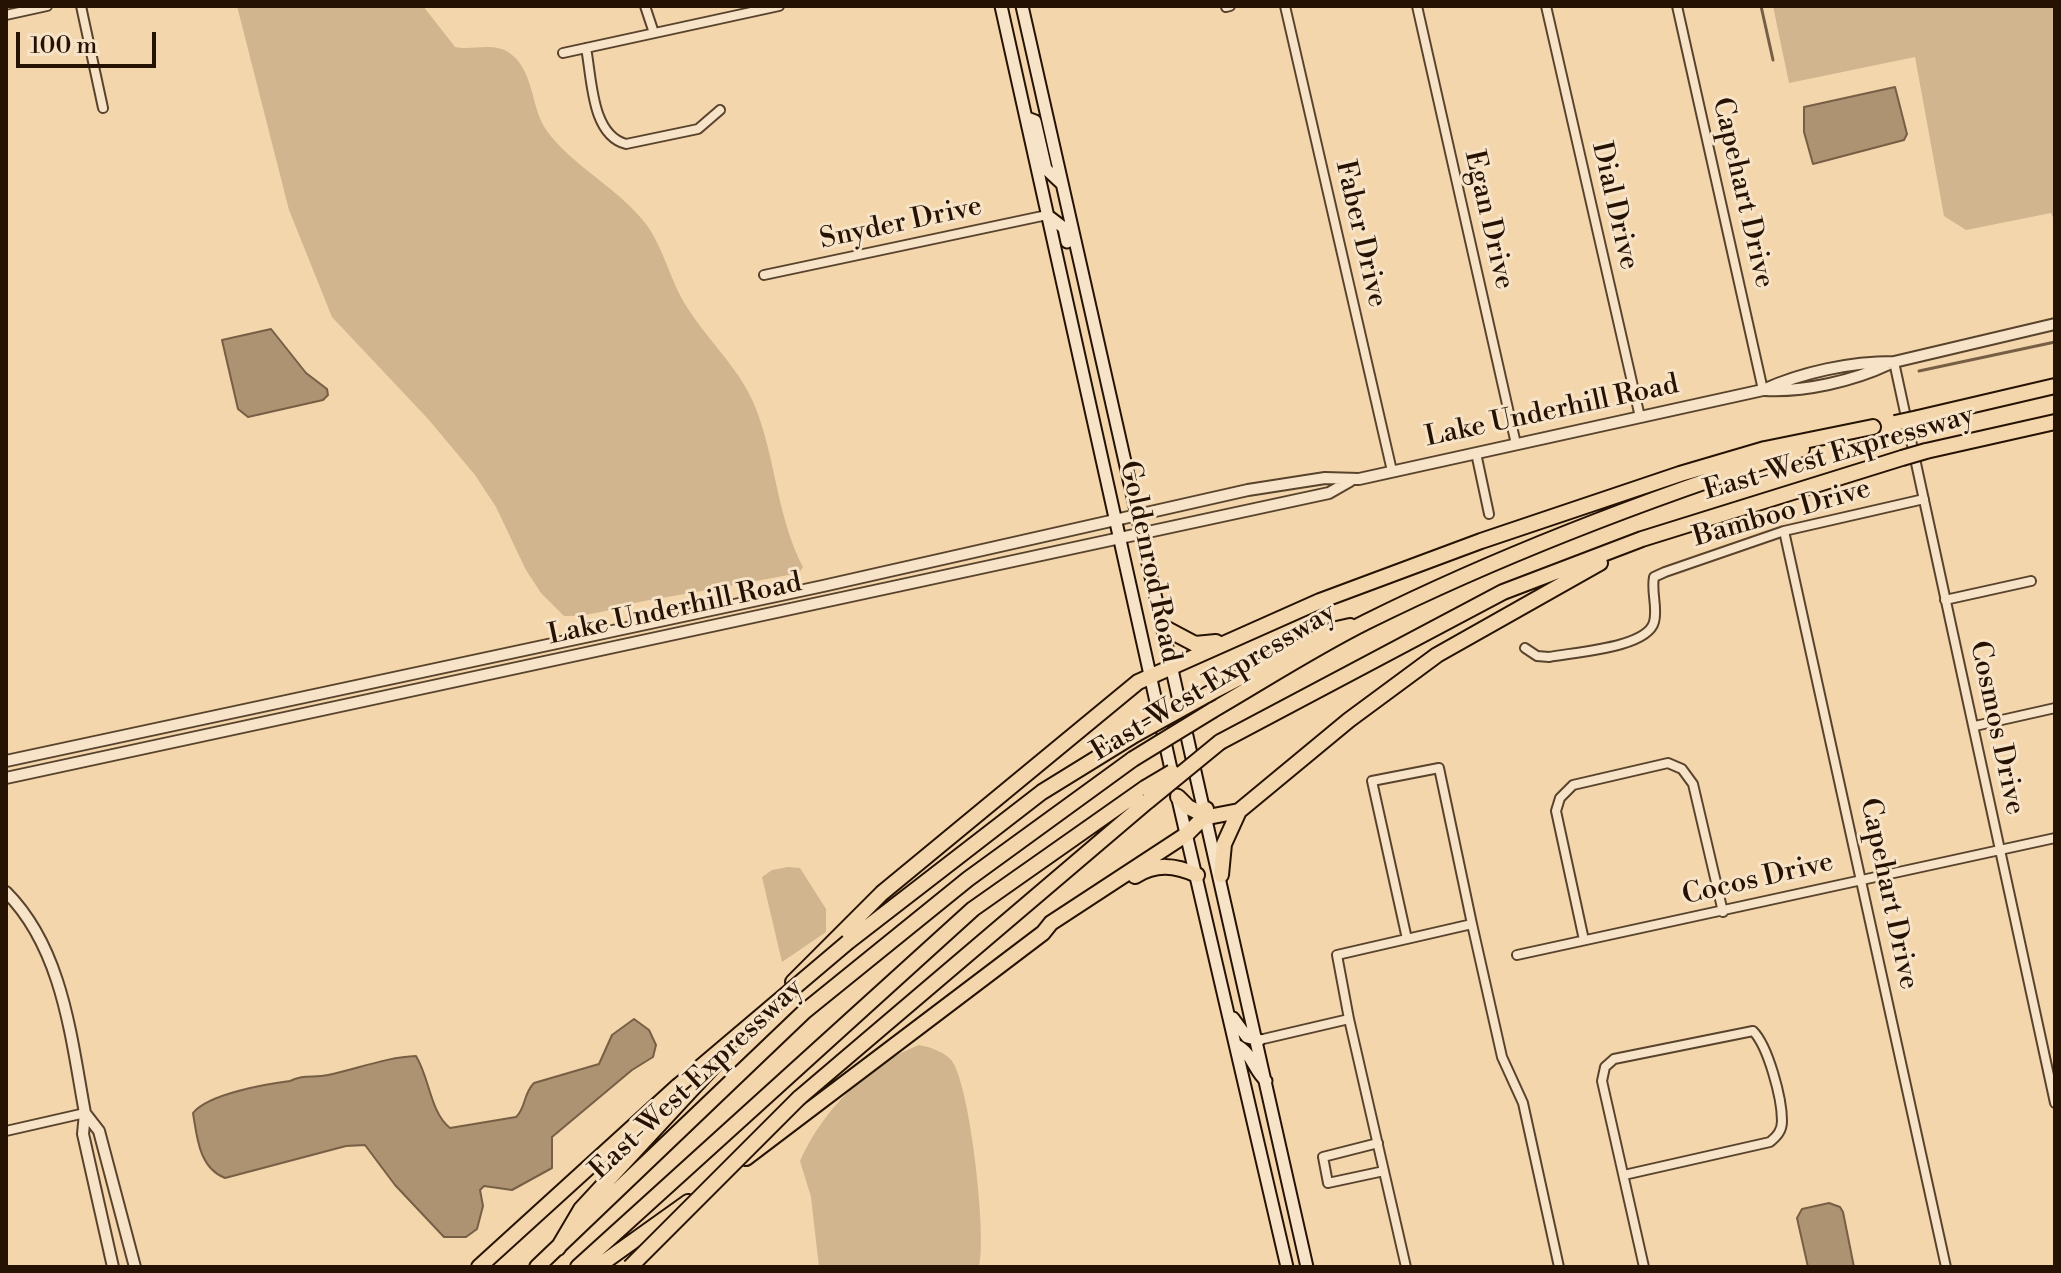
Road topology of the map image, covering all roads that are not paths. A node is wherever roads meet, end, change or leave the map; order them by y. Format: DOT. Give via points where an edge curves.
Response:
graph roads {
  1 [pos="47,6"];
  2 [pos="81,6"];
  3 [pos="645,6"];
  4 [pos="779,6"];
  5 [pos="1001,6"];
  6 [pos="1285,6"];
  7 [pos="1417,6"];
  8 [pos="1546,6"];
  9 [pos="1677,6"];
  10 [pos="1021,8"];
  11 [pos="6,15"];
  12 [pos="654,33"];
  13 [pos="586,48"];
  14 [pos="563,53"];
  15 [pos="103,108"];
  16 [pos="720,110"];
  17 [pos="1027,118"];
  18 [pos="1061,183"];
  19 [pos="1047,215"];
  20 [pos="1080,263"];
  21 [pos="764,275"];
  22 [pos="2055,324"];
  23 [pos="1894,362"];
  24 [pos="2055,386"];
  25 [pos="1763,390"];
  26 [pos="1640,417"];
  27 [pos="2055,422"];
  28 [pos="1873,427"];
  29 [pos="1516,444"];
  30 [pos="1476,453"];
  31 [pos="1392,471"];
  32 [pos="1352,480"];
  33 [pos="1924,499"];
  34 [pos="1135,514"];
  35 [pos="1489,514"];
  36 [pos="1116,518"];
  37 [pos="1784,531"];
  38 [pos="1140,534"];
  39 [pos="1120,539"];
  40 [pos="1642,539"];
  41 [pos="2031,581"];
  42 [pos="1945,600"];
  43 [pos="1362,624"];
  44 [pos="635,626"];
  45 [pos="1163,627"];
  46 [pos="1228,640"];
  47 [pos="645,641"];
  48 [pos="631,644"];
  49 [pos="1525,648"];
  50 [pos="1173,667"];
  51 [pos="1148,677"];
  52 [pos="380,681"];
  53 [pos="346,705"];
  54 [pos="2055,708"];
  55 [pos="250,710"];
  56 [pos="1975,726"];
  57 [pos="218,733"];
  58 [pos="6,761"];
  59 [pos="6,778"];
  60 [pos="1147,795"];
  61 [pos="1178,797"];
  62 [pos="1239,811"];
  63 [pos="1206,814"];
  64 [pos="1187,834"];
  65 [pos="2055,838"];
  66 [pos="2000,850"];
  67 [pos="1197,875"];
  68 [pos="1221,875"];
  69 [pos="1862,879"];
  70 [pos="6,892"];
  71 [pos="1723,912"];
  72 [pos="1472,924"];
  73 [pos="1043,933"];
  74 [pos="1407,939"];
  75 [pos="1584,940"];
  76 [pos="1517,955"];
  77 [pos="1228,1011"];
  78 [pos="1349,1019"];
  79 [pos="1259,1040"];
  80 [pos="1236,1045"];
  81 [pos="1266,1081"];
  82 [pos="2055,1103"];
  83 [pos="85,1113"];
  84 [pos="6,1131"];
  85 [pos="1378,1143"];
  86 [pos="1384,1171"];
  87 [pos="1624,1175"];
  88 [pos="558,1248"];
  89 [pos="113,1267"];
  90 [pos="135,1267"];
  91 [pos="479,1267"];
  92 [pos="537,1267"];
  93 [pos="578,1267"];
  94 [pos="597,1267"];
  95 [pos="630,1267"];
  96 [pos="1287,1267"];
  97 [pos="1307,1267"];
  98 [pos="1406,1267"];
  99 [pos="1559,1267"];
  100 [pos="1644,1267"];
  101 [pos="1946,1267"];
  1 -- 11 [label="street"];
  2 -- 15 [label="street"];
  3 -- 12 [label="street"];
  4 -- 12 [label="street"];
  5 -- 17 [label="main road, Goldenrod Road"];
  6 -- 31 [label="street, Faber Drive"];
  7 -- 29 [label="street, Egan Drive"];
  8 -- 26 [label="street, Dial Drive"];
  9 -- 25 [label="street, Capehart Drive"];
  10 -- 18 [label="main road, Goldenrod Road"];
  12 -- 13 [label="street"];
  13 -- 14 [label="street"];
  13 -- 16 [label="street" via="602,125 616,141 626,144 698,129"];
  17 -- 18 [label="main road" via="1035,121 1046,169"];
  17 -- 19 [label="main road, Goldenrod Road"];
  18 -- 20 [label="main road, Goldenrod Road"];
  19 -- 20 [label="main road" via="1064,228"];
  19 -- 21 [label="street, Snyder Drive"];
  19 -- 36 [label="main road, Goldenrod Road"];
  20 -- 34 [label="main road, Goldenrod Road"];
  22 -- 23 [label="street, Lake Underhill Road"];
  23 -- 25 [label="street, Lake Underhill Road" via="1829,383"];
  23 -- 33 [label="street, Cosmos Drive"];
  24 -- 28 [label="highway, East-West Expressway, bridge"];
  25 -- 26 [label="street, Lake Underhill Road"];
  26 -- 29 [label="street, Lake Underhill Road"];
  27 -- 40 [label="highway, East-West Expressway, bridge" via="1926,451"];
  28 -- 43 [label="highway, East-West Expressway" via="1599,518"];
  28 -- 46 [label="highway" via="1765,449 1680,474 1405,568"];
  29 -- 30 [label="street, Lake Underhill Road"];
  30 -- 31 [label="street, Lake Underhill Road"];
  30 -- 35 [label="street"];
  31 -- 32 [label="street, Lake Underhill Road"];
  32 -- 34 [label="street, Lake Underhill Road" via="1286,483"];
  32 -- 38 [label="street, Lake Underhill Road" via="1329,493"];
  33 -- 37 [label="street, Bamboo Drive"];
  33 -- 42 [label="street, Cosmos Drive"];
  34 -- 36 [label="street, Lake Underhill Road"];
  34 -- 38 [label="main road, Goldenrod Road"];
  36 -- 39 [label="main road, Goldenrod Road"];
  36 -- 44 [label="street, Lake Underhill Road"];
  37 -- 49 [label="street, Bamboo Drive" via="1654,577 1655,618 1638,640 1549,657"];
  37 -- 69 [label="street, Capehart Drive"];
  38 -- 39 [label="street, Lake Underhill Road"];
  38 -- 45 [label="main road, Goldenrod Road"];
  39 -- 47 [label="street, Lake Underhill Road"];
  39 -- 51 [label="main road, Goldenrod Road"];
  40 -- 60 [label="highway, East-West Expressway, bridge" via="1503,592 1220,742"];
  40 -- 62 [label="highway" via="1437,655"];
  41 -- 42 [label="street"];
  42 -- 56 [label="street, Cosmos Drive"];
  43 -- 88 [label="highway, East-West Expressway, bridge" via="1133,759 968,879 805,1011"];
  43 -- 91 [label="highway, bridge" via="1332,630 1212,692 1042,792 848,942 678,1086"];
  44 -- 47 [label="street"];
  44 -- 48 [label="street"];
  44 -- 52 [label="street, Lake Underhill Road"];
  45 -- 46 [label="highway" via="1195,644"];
  45 -- 50 [label="main road, Goldenrod Road"];
  46 -- 50 [label="highway"];
  47 -- 48 [label="street, Lake Underhill Road"];
  48 -- 53 [label="street, Lake Underhill Road"];
  50 -- 51 [label="highway"];
  50 -- 63 [label="main road, Goldenrod Road"];
  51 -- 61 [label="main road, Goldenrod Road"];
  51 -- 88 [label="highway" via="1086,722 882,893 581,1209"];
  52 -- 53 [label="street"];
  52 -- 55 [label="street, Lake Underhill Road"];
  53 -- 57 [label="street, Lake Underhill Road"];
  54 -- 56 [label="street"];
  55 -- 57 [label="street"];
  55 -- 58 [label="street, Lake Underhill Road"];
  56 -- 66 [label="street, Cosmos Drive"];
  57 -- 59 [label="street, Lake Underhill Road"];
  60 -- 93 [label="highway, East-West Expressway" via="973,909"];
  60 -- 95 [label="highway, bridge" via="799,1098"];
  61 -- 63 [label="highway"];
  61 -- 64 [label="main road, Goldenrod Road"];
  62 -- 63 [label="highway"];
  62 -- 68 [label="highway" via="1224,844"];
  63 -- 64 [label="highway"];
  63 -- 68 [label="main road, Goldenrod Road"];
  64 -- 67 [label="main road, Goldenrod Road"];
  64 -- 73 [label="highway"];
  65 -- 66 [label="street, Cocos Drive"];
  66 -- 69 [label="street, Cocos Drive"];
  66 -- 82 [label="street, Cosmos Drive"];
  67 -- 73 [label="highway" via="1177,866 1146,869"];
  67 -- 77 [label="main road, Goldenrod Road"];
  68 -- 79 [label="main road, Goldenrod Road"];
  69 -- 71 [label="street, Cocos Drive"];
  69 -- 101 [label="street, Capehart Drive"];
  70 -- 83 [label="street" via="39,934 52,966"];
  71 -- 75 [label="street, Cocos Drive"];
  71 -- 75 [label="street" via="1693,784 1682,769 1668,763 1573,785 1560,798 1556,811"];
  72 -- 74 [label="street"];
  72 -- 74 [label="street" via="1439,768 1372,781"];
  72 -- 99 [label="street" via="1502,1057 1523,1103"];
  73 -- 94 [label="highway"];
  74 -- 78 [label="street" via="1337,955"];
  75 -- 76 [label="street, Cocos Drive"];
  77 -- 79 [label="main road" via="1245,1034"];
  77 -- 80 [label="main road, Goldenrod Road"];
  78 -- 79 [label="street"];
  78 -- 85 [label="street"];
  79 -- 81 [label="main road, Goldenrod Road"];
  80 -- 81 [label="main road"];
  80 -- 96 [label="main road, Goldenrod Road"];
  81 -- 97 [label="main road, Goldenrod Road"];
  83 -- 84 [label="street"];
  83 -- 89 [label="street" via="83,1134"];
  83 -- 90 [label="street" via="99,1131"];
  85 -- 86 [label="street"];
  85 -- 86 [label="street" via="1323,1157 1328,1183"];
  86 -- 98 [label="street"];
  87 -- 87 [label="street" via="1602,1081 1605,1067 1614,1059 1753,1031 1765,1043 1782,1121 1779,1134 1770,1142"];
  87 -- 100 [label="street"];
  88 -- 92 [label="highway, East-West Expressway"];
}
